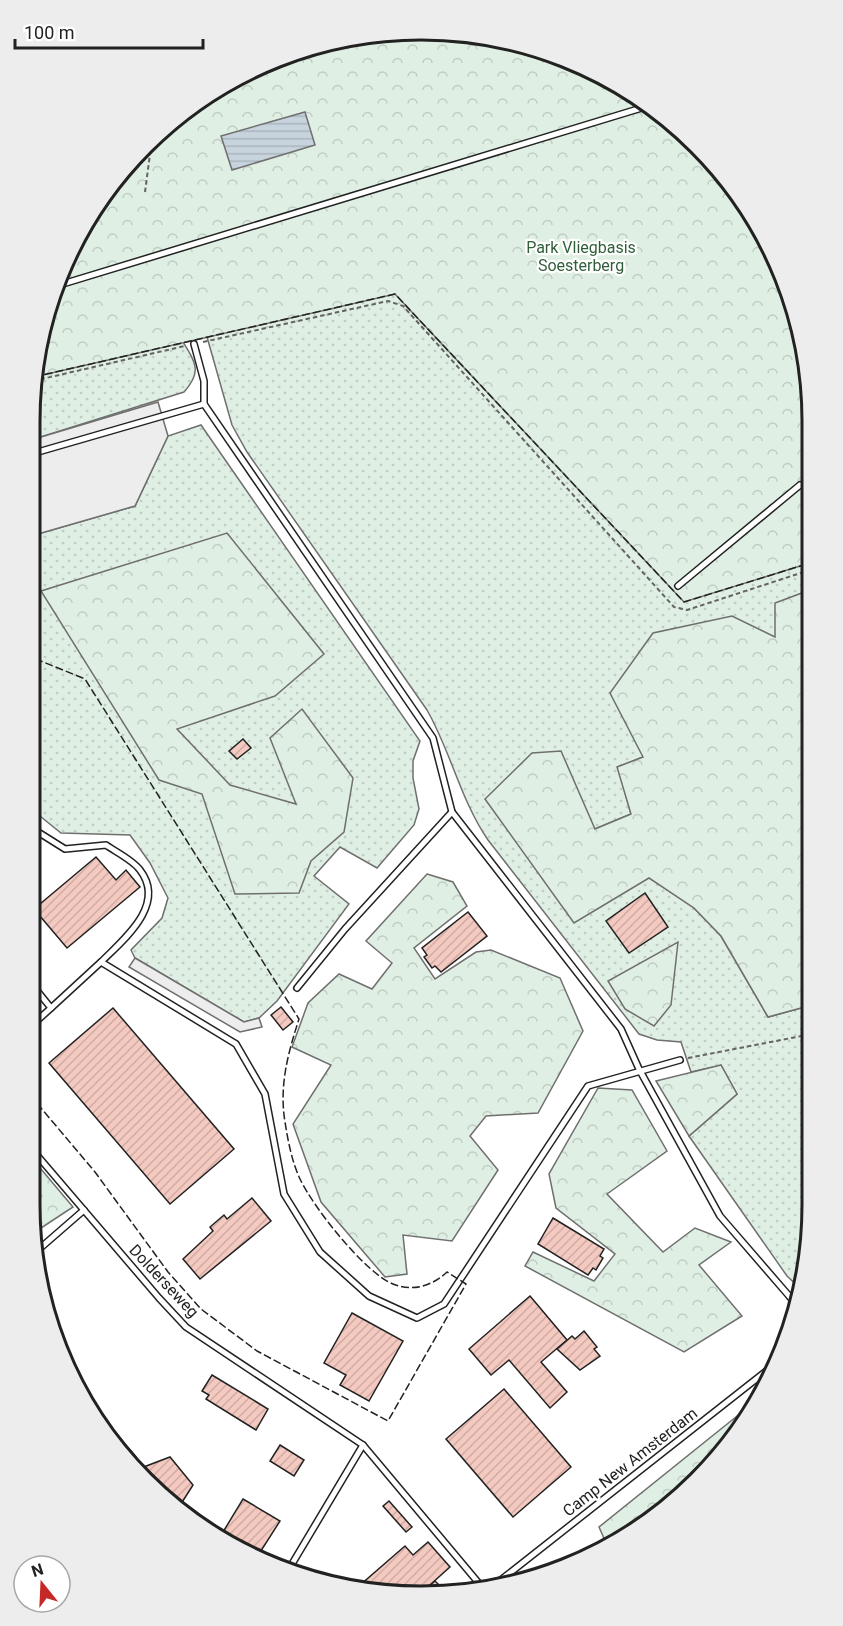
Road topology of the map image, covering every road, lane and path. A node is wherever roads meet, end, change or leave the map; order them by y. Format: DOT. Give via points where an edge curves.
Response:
graph roads {
  1 [pos="639,109"];
  2 [pos="150,154"];
  3 [pos="145,192"];
  4 [pos="67,283"];
  5 [pos="194,344"];
  6 [pos="43,379"];
  7 [pos="204,404"];
  8 [pos="40,451"];
  9 [pos="800,485"];
  10 [pos="802,573"];
  11 [pos="678,586"];
  12 [pos="452,812"];
  13 [pos="40,833"];
  14 [pos="101,963"];
  15 [pos="297,988"];
  16 [pos="40,994"];
  17 [pos="51,1008"];
  18 [pos="40,1018"];
  19 [pos="802,1036"];
  20 [pos="680,1060"];
  21 [pos="639,1069"];
  22 [pos="40,1159"];
  23 [pos="84,1210"];
  24 [pos="43,1246"];
  25 [pos="790,1297"];
  26 [pos="762,1374"];
  27 [pos="363,1445"];
  28 [pos="293,1563"];
  29 [pos="508,1576"];
  30 [pos="477,1581"];
  1 -- 4 [label="lane"];
  2 -- 3 [label="path"];
  5 -- 6 [label="path"];
  5 -- 7 [label="lane" via="204,381"];
  5 -- 10 [label="path" via="388,301 403,306 674,607 687,610"];
  7 -- 8 [label="lane"];
  7 -- 12 [label="lane" via="434,738"];
  9 -- 11 [label="lane"];
  12 -- 15 [label="lane"];
  12 -- 21 [label="lane" via="621,1029"];
  13 -- 14 [label="lane" via="65,849 106,845 140,869 149,891 140,922"];
  14 -- 17 [label="lane"];
  14 -- 21 [label="lane" via="236,1044 266,1094 284,1194 320,1252 369,1296 417,1318 444,1304 588,1086"];
  16 -- 17 [label="lane"];
  17 -- 18 [label="lane"];
  19 -- 20 [label="path"];
  20 -- 21 [label="lane"];
  21 -- 25 [label="lane" via="720,1216"];
  22 -- 23 [label="lane, Dolderseweg"];
  23 -- 24 [label="lane"];
  23 -- 27 [label="lane, Dolderseweg" via="186,1327"];
  26 -- 29 [label="lane, Camp New Amsterdam"];
  27 -- 28 [label="lane"];
  27 -- 30 [label="lane, Dolderseweg"];
}
